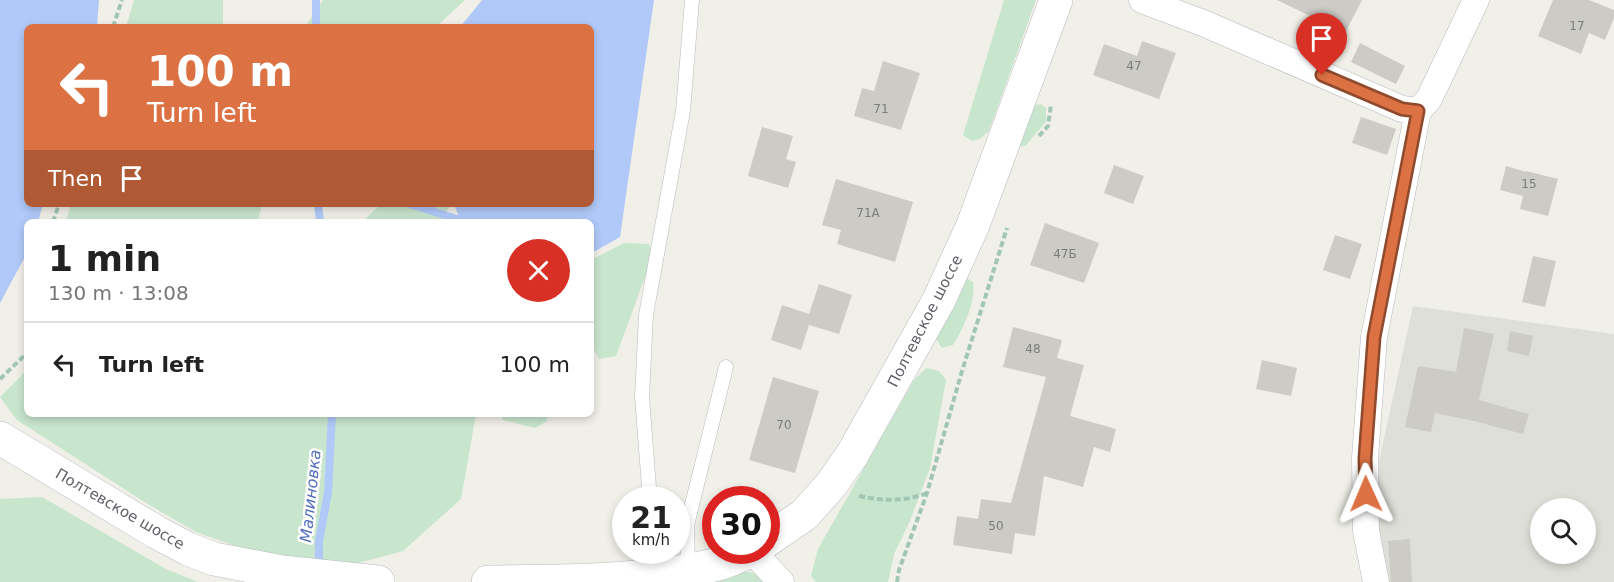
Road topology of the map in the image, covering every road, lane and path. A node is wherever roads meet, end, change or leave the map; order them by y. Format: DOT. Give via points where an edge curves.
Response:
graph roads {
  1 [pos="122,0"];
  2 [pos="692,0"];
  3 [pos="1056,0"];
  4 [pos="1142,0"];
  5 [pos="1476,0"];
  6 [pos="114,24"];
  7 [pos="1054,96"];
  8 [pos="1418,111"];
  9 [pos="1038,139"];
  10 [pos="1008,224"];
  11 [pos="24,356"];
  12 [pos="726,367"];
  13 [pos="0,379"];
  14 [pos="0,438"];
  15 [pos="831,485"];
  16 [pos="649,486"];
  17 [pos="927,493"];
  18 [pos="780,531"];
  19 [pos="641,564"];
  20 [pos="650,564"];
  21 [pos="720,564"];
  22 [pos="764,564"];
  23 [pos="688,571"];
  24 [pos="363,580"];
  25 [pos="488,582"];
  26 [pos="781,582"];
  27 [pos="897,582"];
  28 [pos="1376,582"];
  1 -- 6 [label="path"];
  2 -- 16 [label="lane" via="683,111 646,315 642,397"];
  3 -- 15 [label="street, Полтевское шоссе" via="973,225 939,300 852,455"];
  4 -- 8 [label="street" via="1402,109"];
  5 -- 8 [label="street" via="1429,99"];
  7 -- 9 [label="path" via="1048,126"];
  8 -- 28 [label="street" via="1374,337 1365,458 1366,531"];
  10 -- 17 [label="path"];
  11 -- 13 [label="path"];
  12 -- 23 [label="lane" via="687,525"];
  14 -- 24 [label="street, Полтевское шоссе" via="188,549 214,559 282,572"];
  15 -- 17 [label="path" via="880,500 912,499"];
  15 -- 18 [label="street, Полтевское шоссе" via="804,515"];
  17 -- 27 [label="path"];
  19 -- 25 [label="street" via="576,581"];
  20 -- 23 [label="street"];
  21 -- 23 [label="street"];
  22 -- 26 [label="street"];
}
